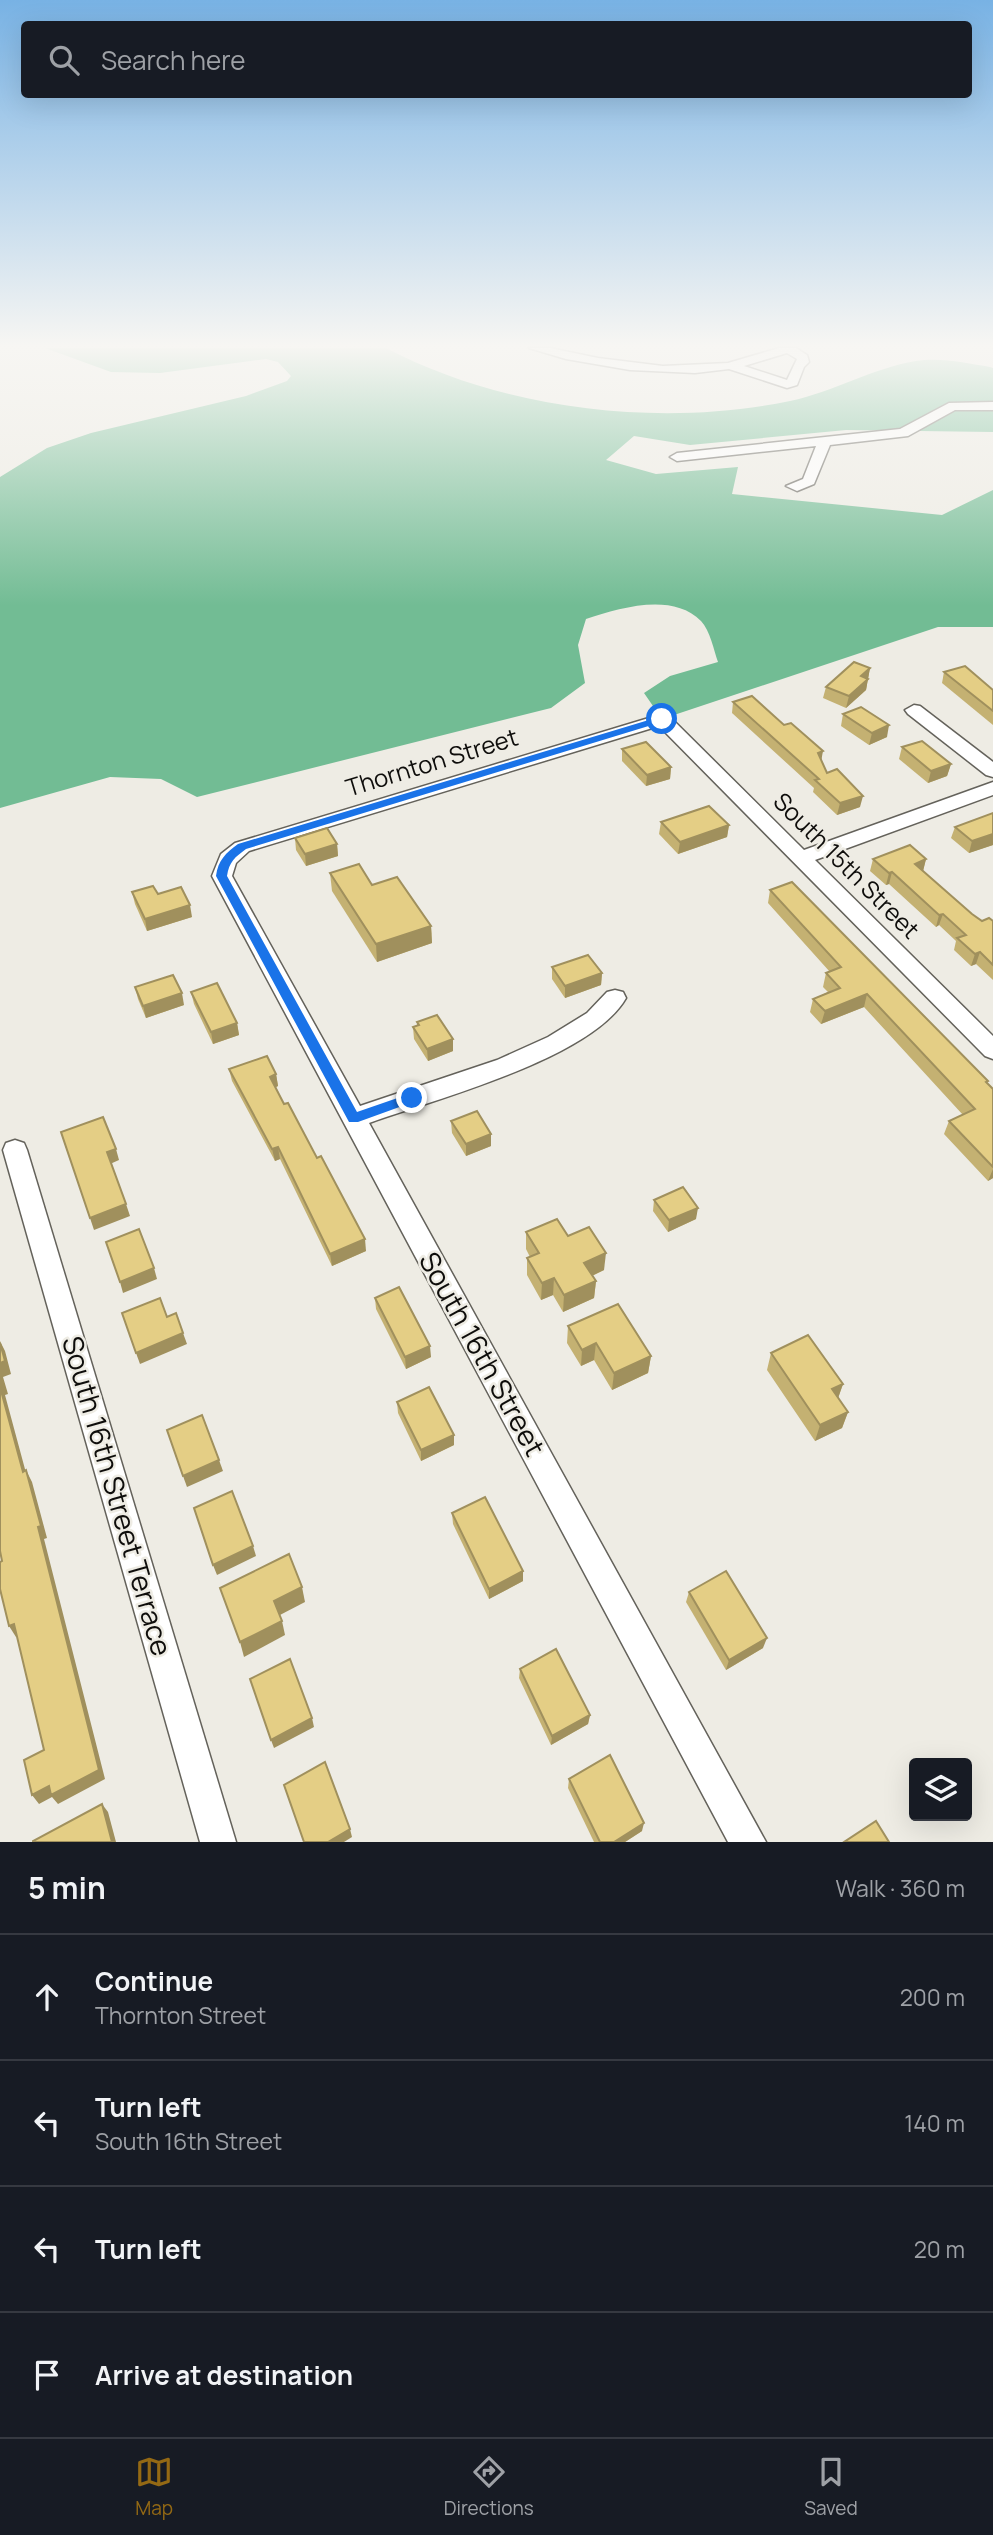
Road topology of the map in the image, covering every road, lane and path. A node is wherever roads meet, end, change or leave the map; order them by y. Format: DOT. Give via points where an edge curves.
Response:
graph roads {
  1 [pos="875,434"];
  2 [pos="824,443"];
  3 [pos="677,457"];
  4 [pos="793,486"];
  5 [pos="914,710"];
  6 [pos="662,719"];
  7 [pos="993,771"];
  8 [pos="993,788"];
  9 [pos="801,858"];
  10 [pos="223,865"];
  11 [pos="615,998"];
  12 [pos="993,1050"];
  13 [pos="354,1118"];
  14 [pos="15,1150"];
  15 [pos="218,1842"];
  16 [pos="748,1842"];
  1 -- 2 [label="street"];
  2 -- 3 [label="street"];
  2 -- 4 [label="street" via="810,481"];
  5 -- 7 [label="street"];
  6 -- 9 [label="street, South 15th Street"];
  6 -- 10 [label="street, Thornton Street" via="242,847"];
  8 -- 9 [label="street"];
  9 -- 12 [label="street, South 15th Street"];
  10 -- 13 [label="street, South 16th Street" via="222,876"];
  11 -- 13 [label="street" via="595,1019 556,1043 505,1066"];
  13 -- 16 [label="street, South 16th Street"];
  14 -- 15 [label="street, South 16th Street Terrace"];
}
